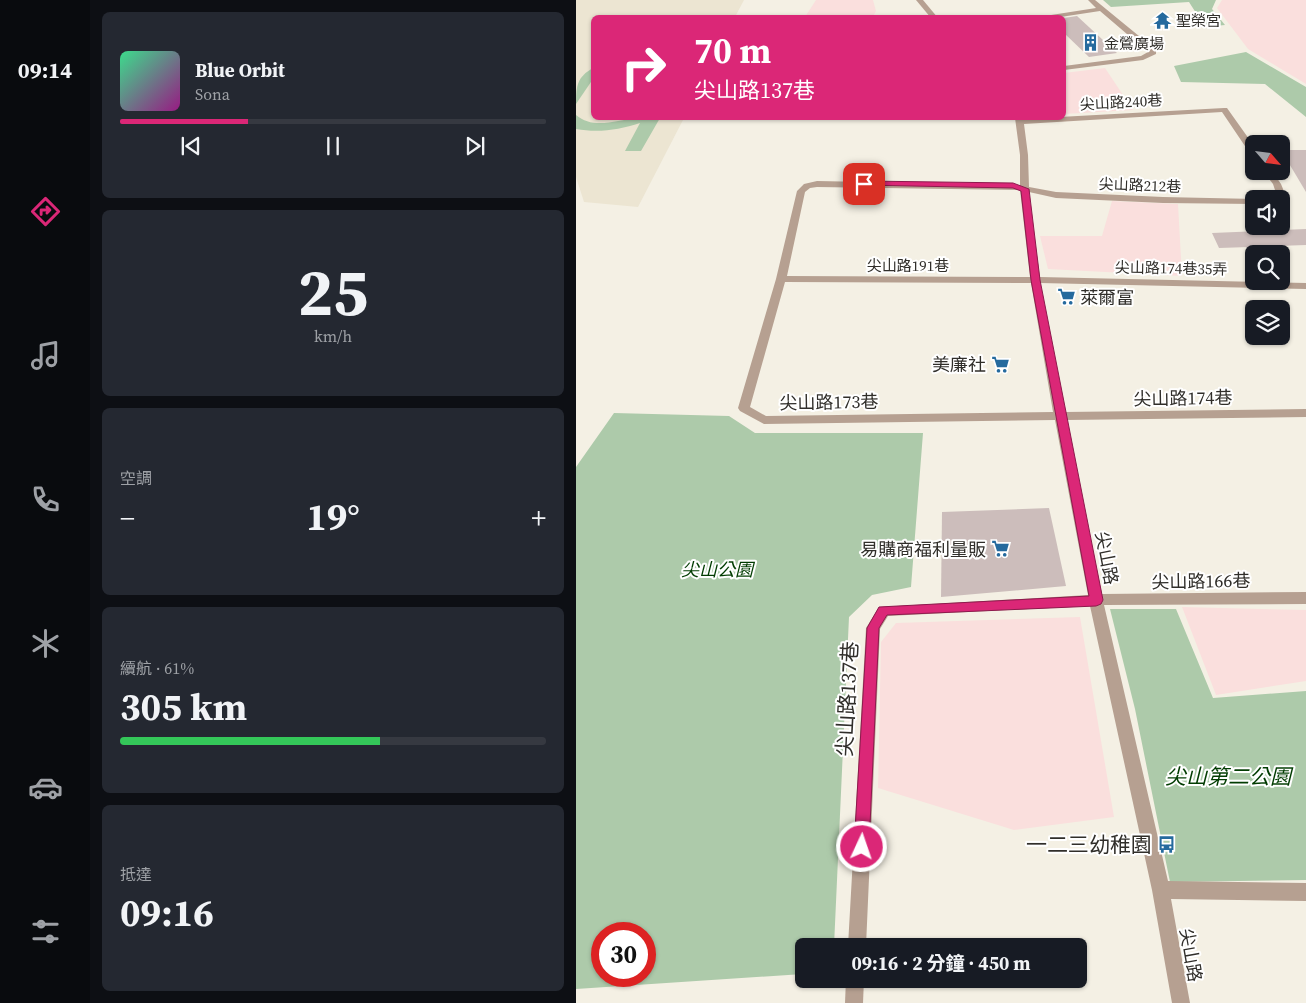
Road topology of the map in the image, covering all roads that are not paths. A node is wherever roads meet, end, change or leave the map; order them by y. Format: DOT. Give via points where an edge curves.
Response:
graph roads {
  1 [pos="919,0"];
  2 [pos="1091,0"];
  3 [pos="1102,9"];
  4 [pos="932,15"];
  5 [pos="1058,15"];
  6 [pos="1066,68"];
  7 [pos="1066,118"];
  8 [pos="1020,120"];
  9 [pos="1245,141"];
  10 [pos="807,186"];
  11 [pos="1025,189"];
  12 [pos="1245,201"];
  13 [pos="781,279"];
  14 [pos="1035,280"];
  15 [pos="1306,286"];
  16 [pos="1306,414"];
  17 [pos="1060,417"];
  18 [pos="1306,598"];
  19 [pos="1096,600"];
  20 [pos="1161,890"];
  21 [pos="1306,892"];
  22 [pos="857,938"];
  23 [pos="855,988"];
  24 [pos="854,1003"];
  25 [pos="1181,1003"];
  1 -- 4 [label="street"];
  2 -- 3 [label="street"];
  3 -- 5 [label="street"];
  3 -- 6 [label="street" via="1153,52 1143,58"];
  7 -- 9 [label="street, 尖山路240巷" via="1224,110"];
  8 -- 11 [label="street, 尖山路"];
  10 -- 11 [label="street, 尖山路212巷" via="908,184"];
  10 -- 13 [label="street, 尖山路173巷" via="801,191"];
  11 -- 12 [label="street, 尖山路212巷" via="1056,195"];
  11 -- 14 [label="street, 尖山路"];
  13 -- 14 [label="street, 尖山路191巷"];
  13 -- 17 [label="street, 尖山路173巷" via="744,408 764,420"];
  14 -- 15 [label="street, 尖山路174巷35弄"];
  14 -- 17 [label="street, 尖山路"];
  16 -- 17 [label="street, 尖山路174巷"];
  17 -- 19 [label="street, 尖山路"];
  18 -- 19 [label="street, 尖山路166巷"];
  19 -- 20 [label="street, 尖山路"];
  19 -- 22 [label="street, 尖山路137巷" via="884,610 873,628"];
  20 -- 21 [label="street"];
  20 -- 25 [label="street, 尖山路"];
  23 -- 24 [label="street"];
}
